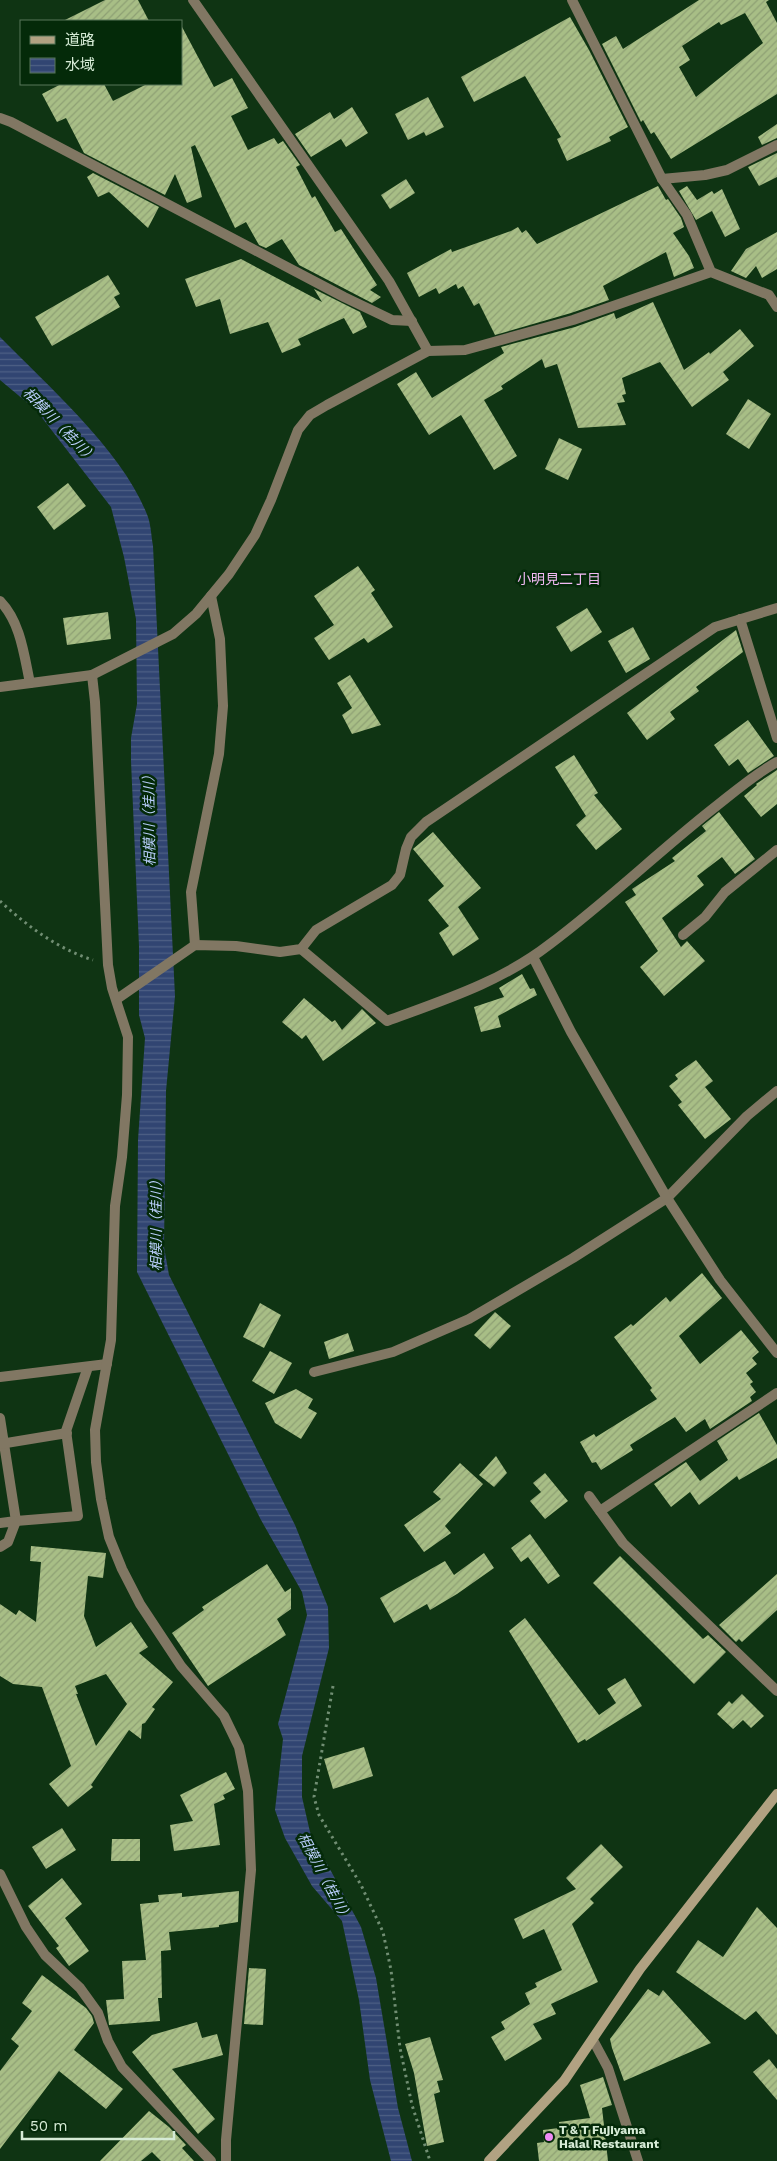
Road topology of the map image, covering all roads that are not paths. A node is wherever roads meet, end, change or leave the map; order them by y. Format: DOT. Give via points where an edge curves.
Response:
graph roads {
  1 [pos="193,0"];
  2 [pos="572,0"];
  3 [pos="0,118"];
  4 [pos="777,145"];
  5 [pos="662,179"];
  6 [pos="712,272"];
  7 [pos="773,293"];
  8 [pos="777,307"];
  9 [pos="412,321"];
  10 [pos="428,352"];
  11 [pos="211,596"];
  12 [pos="0,601"];
  13 [pos="777,608"];
  14 [pos="740,619"];
  15 [pos="92,675"];
  16 [pos="30,683"];
  17 [pos="0,687"];
  18 [pos="777,738"];
  19 [pos="777,762"];
  20 [pos="777,850"];
  21 [pos="683,935"];
  22 [pos="195,945"];
  23 [pos="301,949"];
  24 [pos="533,957"];
  25 [pos="117,999"];
  26 [pos="777,1091"];
  27 [pos="667,1198"];
  28 [pos="777,1353"];
  29 [pos="107,1364"];
  30 [pos="88,1367"];
  31 [pos="314,1372"];
  32 [pos="0,1378"];
  33 [pos="777,1393"];
  34 [pos="0,1418"];
  35 [pos="67,1433"];
  36 [pos="2,1444"];
  37 [pos="589,1496"];
  38 [pos="600,1511"];
  39 [pos="16,1521"];
  40 [pos="0,1523"];
  41 [pos="0,1547"];
  42 [pos="777,1691"];
  43 [pos="777,1794"];
  44 [pos="0,1874"];
  45 [pos="593,2040"];
  46 [pos="211,2161"];
  47 [pos="226,2161"];
  48 [pos="489,2161"];
  49 [pos="638,2161"];
  1 -- 9 [label="street" via="389,281"];
  2 -- 5 [label="street"];
  3 -- 9 [label="street" via="344,297 392,320"];
  4 -- 5 [label="street" via="728,170"];
  5 -- 6 [label="street" via="687,215"];
  6 -- 7 [label="street"];
  6 -- 10 [label="street" via="573,320 465,350"];
  7 -- 8 [label="street"];
  9 -- 10 [label="street"];
  10 -- 11 [label="street" via="310,415 298,430 254,535"];
  11 -- 15 [label="street" via="173,634"];
  11 -- 22 [label="street" via="220,639 223,706 219,754 191,892"];
  12 -- 16 [label="street" via="16,624"];
  13 -- 14 [label="street"];
  14 -- 18 [label="street"];
  14 -- 23 [label="street" via="715,626 687,644 426,822 411,837 400,875 392,885 316,930"];
  15 -- 16 [label="street"];
  15 -- 25 [label="street" via="108,966"];
  16 -- 17 [label="street"];
  19 -- 24 [label="street" via="740,787"];
  20 -- 21 [label="street" via="725,892 705,917"];
  22 -- 23 [label="street" via="280,952"];
  22 -- 25 [label="street"];
  23 -- 24 [label="street" via="387,1021 481,986"];
  24 -- 27 [label="street" via="571,1032"];
  25 -- 29 [label="street" via="128,1037 127,1094 115,1206 111,1340"];
  26 -- 27 [label="street" via="747,1116"];
  27 -- 28 [label="street" via="720,1280"];
  27 -- 31 [label="street" via="469,1319 393,1352"];
  29 -- 30 [label="street"];
  29 -- 47 [label="street" via="96,1430 96,1462 109,1538 140,1604 181,1666 224,1716 239,1747 248,1791 250,1870"];
  30 -- 32 [label="street"];
  30 -- 35 [label="street"];
  33 -- 38 [label="street"];
  34 -- 36 [label="street"];
  35 -- 36 [label="street"];
  35 -- 39 [label="street" via="78,1516"];
  36 -- 39 [label="street"];
  37 -- 38 [label="street"];
  38 -- 42 [label="street" via="623,1543"];
  39 -- 40 [label="street"];
  39 -- 41 [label="street" via="8,1542"];
  43 -- 45 [label="street" via="640,1970"];
  44 -- 46 [label="street" via="26,1927 45,1955 80,1988 98,2013 122,2067"];
  45 -- 48 [label="street" via="564,2081"];
  45 -- 49 [label="street" via="608,2068"];
}
